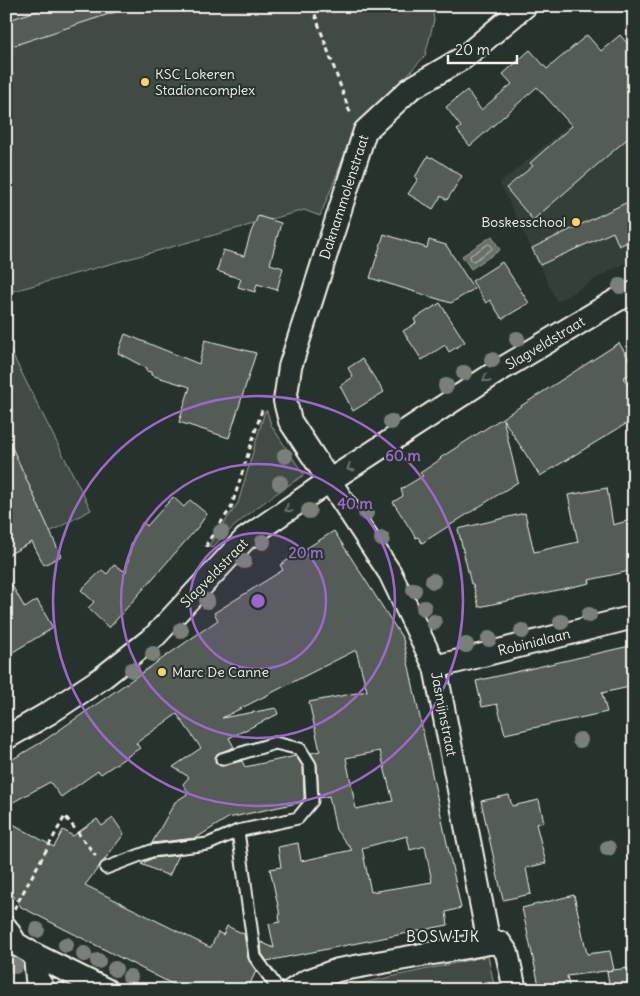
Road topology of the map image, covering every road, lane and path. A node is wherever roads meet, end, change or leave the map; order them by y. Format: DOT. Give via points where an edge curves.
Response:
graph roads {
  1 [pos="312,6"];
  2 [pos="525,6"];
  3 [pos="365,131"];
  4 [pos="634,293"];
  5 [pos="286,401"];
  6 [pos="328,481"];
  7 [pos="211,576"];
  8 [pos="634,617"];
  9 [pos="434,666"];
  10 [pos="6,738"];
  11 [pos="222,759"];
  12 [pos="238,831"];
  13 [pos="106,868"];
  14 [pos="8,921"];
  15 [pos="489,942"];
  16 [pos="35,956"];
  17 [pos="44,990"];
  18 [pos="106,990"];
  19 [pos="279,990"];
  20 [pos="293,990"];
  21 [pos="515,990"];
  1 -- 3 [label="path" via="349,110"];
  2 -- 3 [label="street, Daknammolenstraat" via="463,58 410,89"];
  3 -- 5 [label="street, Daknammolenstraat" via="290,367"];
  4 -- 6 [label="street, Slagveldstraat, one-way" via="495,373"];
  5 -- 6 [label="street, Jasmijnstraat" via="290,421"];
  5 -- 7 [label="path" via="262,410 231,508 207,543"];
  6 -- 7 [label="street, Slagveldstraat, one-way" via="245,539"];
  6 -- 9 [label="street, Jasmijnstraat" via="390,573"];
  7 -- 10 [label="street, Slagveldstraat" via="155,636 102,678"];
  8 -- 9 [label="street, Robinialaan"];
  9 -- 15 [label="street, Jasmijnstraat"];
  11 -- 12 [label="lane" via="275,743 300,749 310,765 312,801 298,818"];
  12 -- 13 [label="lane" via="208,844 151,851"];
  12 -- 19 [label="lane" via="255,957"];
  13 -- 14 [label="path" via="65,816"];
  14 -- 16 [label="street" via="16,944"];
  15 -- 20 [label="street" via="338,970 307,980"];
  15 -- 21 [label="street" via="500,943 507,953"];
  16 -- 17 [label="street" via="37,979"];
  16 -- 18 [label="street"];
}
